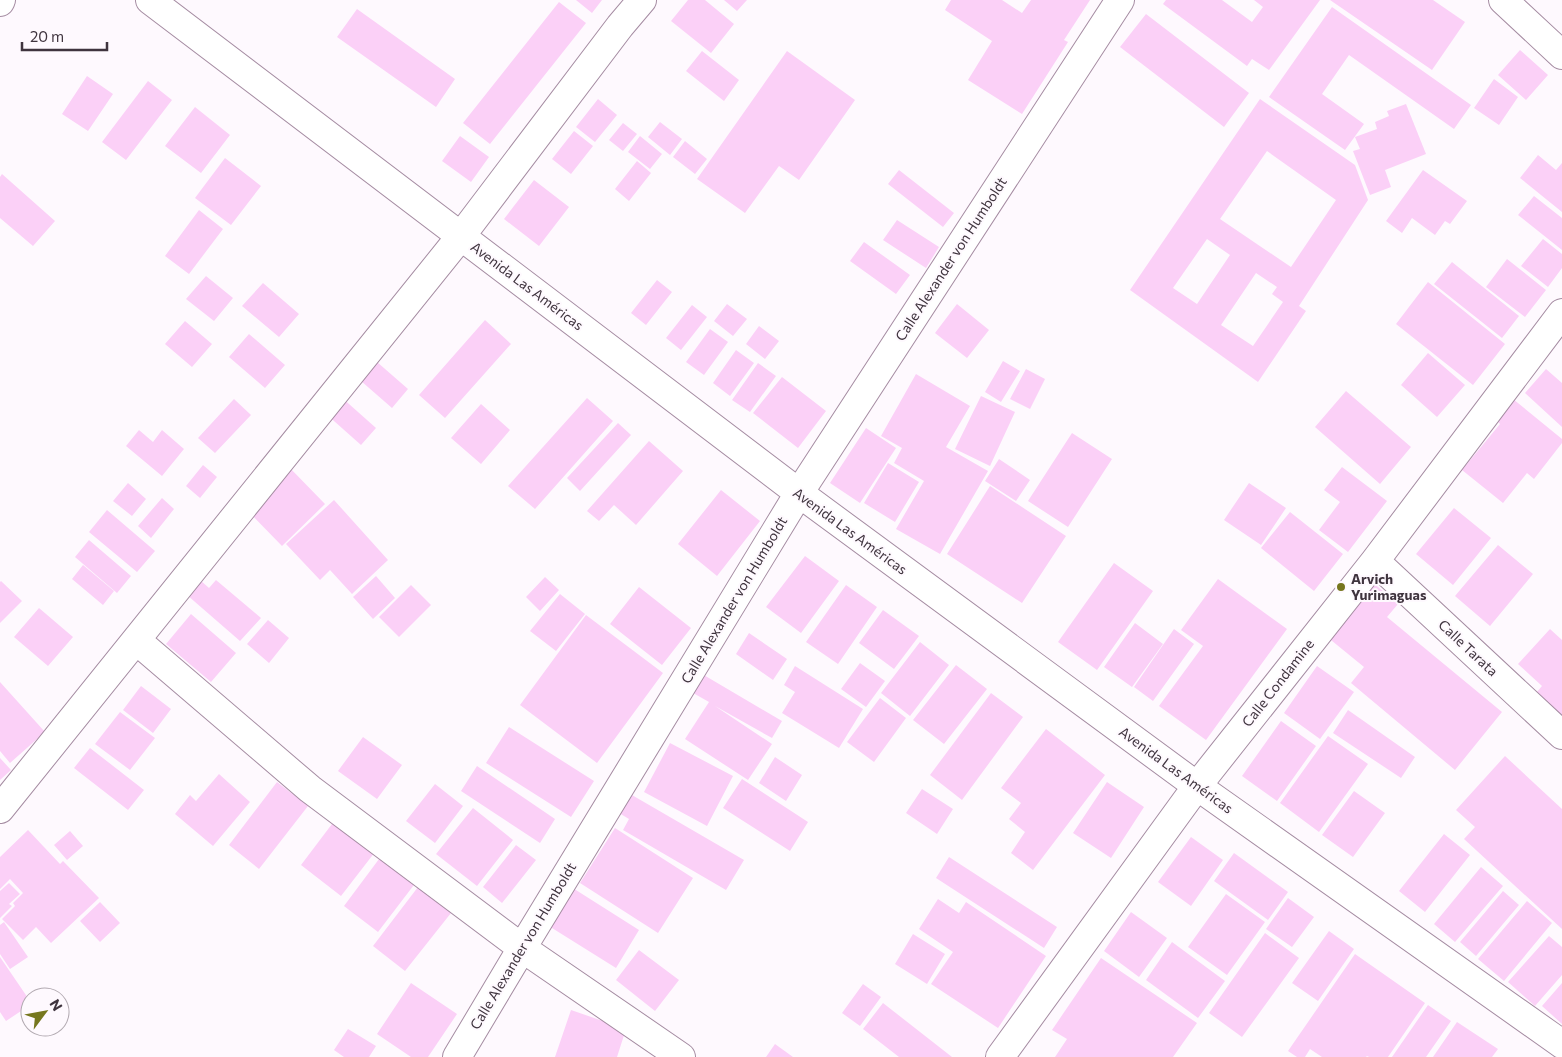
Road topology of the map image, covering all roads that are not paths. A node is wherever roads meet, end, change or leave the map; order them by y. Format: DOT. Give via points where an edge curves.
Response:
graph roads {
  1 [pos="150,0"];
  2 [pos="642,0"];
  3 [pos="1120,0"];
  4 [pos="1503,0"];
  5 [pos="1562,55"];
  6 [pos="461,236"];
  7 [pos="1562,313"];
  8 [pos="799,493"];
  9 [pos="1375,561"];
  10 [pos="136,640"];
  11 [pos="1562,735"];
  12 [pos="1197,786"];
  13 [pos="0,809"];
  14 [pos="522,948"];
  15 [pos="1562,1044"];
  16 [pos="457,1057"];
  17 [pos="681,1057"];
  18 [pos="1000,1057"];
  1 -- 6 [label="street, Avenida Las Américas"];
  2 -- 6 [label="street"];
  3 -- 8 [label="street, Calle Alexander von Humboldt"];
  4 -- 5 [label="street"];
  6 -- 8 [label="street, Avenida Las Américas"];
  6 -- 10 [label="street"];
  7 -- 9 [label="street, Calle Condamine"];
  8 -- 12 [label="street, Avenida Las Américas"];
  8 -- 14 [label="street, Calle Alexander von Humboldt"];
  9 -- 11 [label="street, Calle Tarata"];
  9 -- 12 [label="street, Calle Condamine"];
  10 -- 13 [label="street"];
  10 -- 14 [label="street" via="310,789"];
  12 -- 15 [label="street, Avenida Las Américas"];
  12 -- 18 [label="street, Calle Condamine"];
  14 -- 16 [label="street, Calle Alexander von Humboldt"];
  14 -- 17 [label="street"];
}
